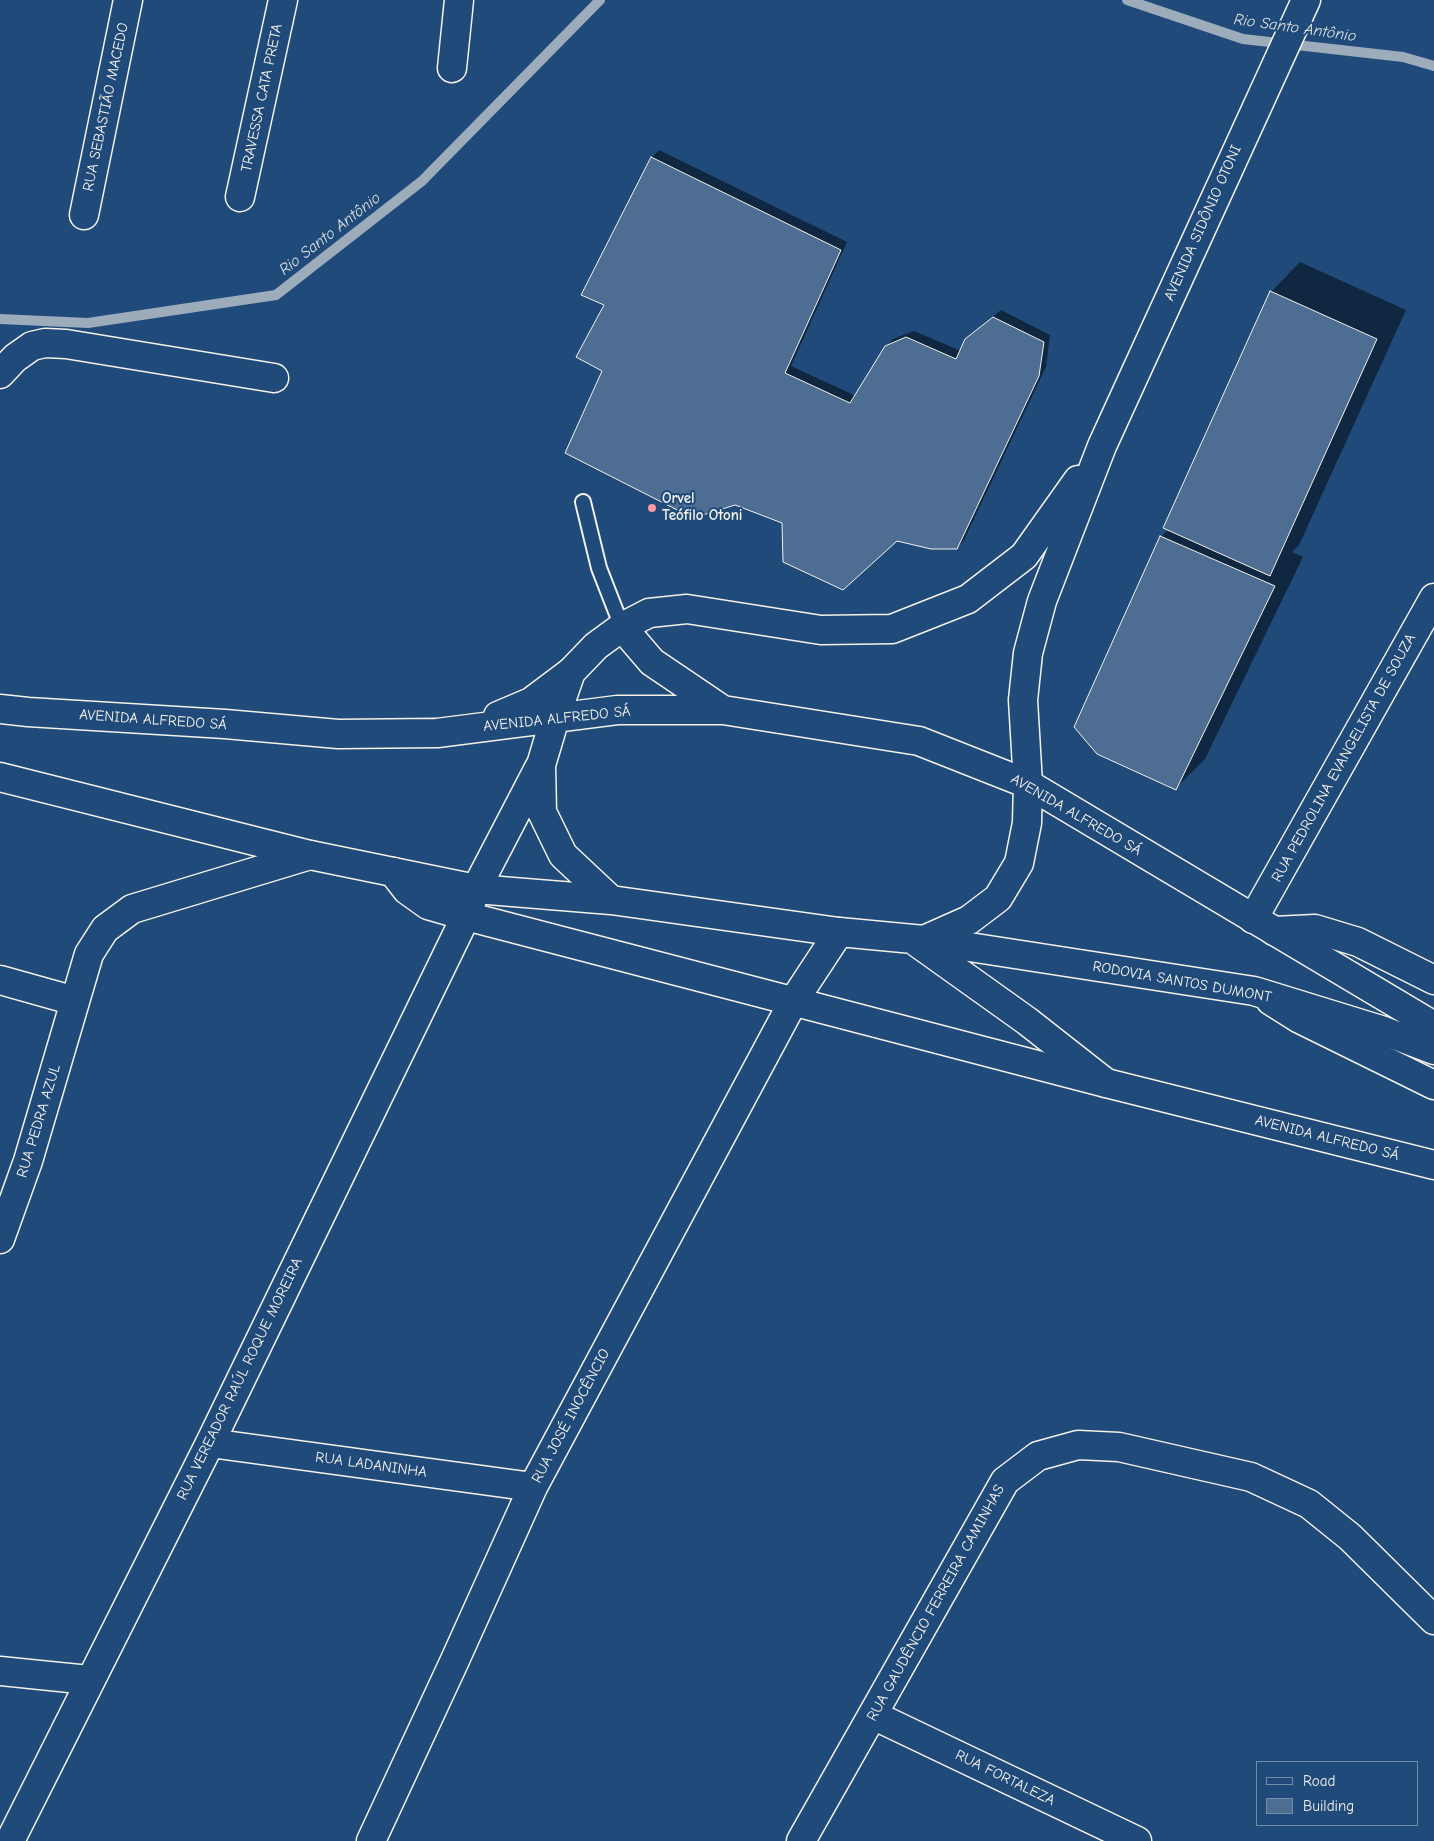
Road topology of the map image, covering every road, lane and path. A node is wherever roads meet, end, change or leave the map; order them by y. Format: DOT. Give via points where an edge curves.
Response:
graph roads {
  1 [pos="128,0"];
  2 [pos="283,0"];
  3 [pos="458,0"];
  4 [pos="1306,0"];
  5 [pos="452,68"];
  6 [pos="240,197"];
  7 [pos="84,215"];
  8 [pos="0,374"];
  9 [pos="274,378"];
  10 [pos="1102,446"];
  11 [pos="583,502"];
  12 [pos="1434,599"];
  13 [pos="622,627"];
  14 [pos="571,672"];
  15 [pos="0,697"];
  16 [pos="0,709"];
  17 [pos="723,710"];
  18 [pos="28,712"];
  19 [pos="554,718"];
  20 [pos="437,733"];
  21 [pos="541,765"];
  22 [pos="0,777"];
  23 [pos="1028,784"];
  24 [pos="310,855"];
  25 [pos="393,872"];
  26 [pos="476,890"];
  27 [pos="611,900"];
  28 [pos="466,916"];
  29 [pos="1263,925"];
  30 [pos="839,932"];
  31 [pos="918,939"];
  32 [pos="0,980"];
  33 [pos="1434,980"];
  34 [pos="1254,991"];
  35 [pos="75,1002"];
  36 [pos="793,1002"];
  37 [pos="1434,1026"];
  38 [pos="1434,1050"];
  39 [pos="1106,1083"];
  40 [pos="1434,1085"];
  41 [pos="1434,1165"];
  42 [pos="0,1239"];
  43 [pos="210,1444"];
  44 [pos="533,1487"];
  45 [pos="1434,1620"];
  46 [pos="0,1671"];
  47 [pos="89,1680"];
  48 [pos="873,1715"];
  49 [pos="10,1841"];
  50 [pos="371,1841"];
  51 [pos="800,1841"];
  52 [pos="1137,1841"];
  1 -- 7 [label="main road, RUA SEBASTIÃO MACEDO"];
  2 -- 6 [label="main road, TRAVESSA CATA PRETA"];
  3 -- 5 [label="main road"];
  4 -- 10 [label="main road, AVENIDA SIDÔNIO OTONI"];
  8 -- 9 [label="main road" via="32,346 46,343"];
  10 -- 13 [label="main road" via="1024,556 968,599 892,629 821,630 687,609 649,614"];
  10 -- 23 [label="main road" via="1042,601 1028,654 1023,700"];
  11 -- 13 [label="lane" via="599,568"];
  12 -- 29 [label="main road, RUA PEDROLINA EVANGELISTA DE SOUZA"];
  13 -- 14 [label="main road" via="596,646"];
  13 -- 17 [label="main road" via="652,662"];
  14 -- 19 [label="main road"];
  14 -- 20 [label="main road" via="531,702 500,715"];
  15 -- 18 [label="main road"];
  16 -- 18 [label="main road, AVENIDA ALFREDO SÁ"];
  17 -- 19 [label="main road, AVENIDA ALFREDO SÁ" via="617,710"];
  17 -- 23 [label="main road, AVENIDA ALFREDO SÁ" via="918,740"];
  18 -- 20 [label="main road, AVENIDA ALFREDO SÁ" via="338,734"];
  19 -- 20 [label="main road, AVENIDA ALFREDO SÁ"];
  19 -- 21 [label="main road"];
  21 -- 26 [label="main road, RUA VEREADOR RAÚL ROQUE MOREIRA"];
  21 -- 27 [label="main road" via="542,812 563,855"];
  22 -- 24 [label="main road"];
  23 -- 29 [label="main road, AVENIDA ALFREDO SÁ"];
  23 -- 31 [label="main road" via="1027,823 1018,863 998,898 969,920"];
  24 -- 25 [label="main road"];
  24 -- 35 [label="main road, RUA PEDRA AZUL" via="132,909 105,928 89,954"];
  25 -- 26 [label="main road"];
  25 -- 28 [label="main road, AVENIDA ALFREDO SÁ" via="407,890 428,905"];
  26 -- 27 [label="main road"];
  26 -- 28 [label="main road, RUA VEREADOR RAÚL ROQUE MOREIRA"];
  27 -- 30 [label="main road"];
  28 -- 36 [label="main road, AVENIDA ALFREDO SÁ"];
  28 -- 43 [label="main road, RUA VEREADOR RAÚL ROQUE MOREIRA"];
  29 -- 33 [label="main road" via="1315,929 1358,942"];
  29 -- 37 [label="main road, AVENIDA ALFREDO SÁ"];
  30 -- 31 [label="main road"];
  30 -- 36 [label="main road, RUA JOSÉ INOCÊNCIO"];
  31 -- 34 [label="main road, RODOVIA SANTOS DUMONT"];
  31 -- 39 [label="main road"];
  32 -- 35 [label="main road"];
  34 -- 38 [label="main road, RODOVIA SANTOS DUMONT"];
  34 -- 40 [label="main road" via="1298,1018"];
  35 -- 42 [label="main road, RUA PEDRA AZUL" via="28,1161"];
  36 -- 39 [label="main road, AVENIDA ALFREDO SÁ"];
  36 -- 44 [label="main road, RUA JOSÉ INOCÊNCIO"];
  39 -- 41 [label="main road, AVENIDA ALFREDO SÁ"];
  43 -- 44 [label="main road, RUA LADANINHA"];
  43 -- 47 [label="main road, RUA VEREADOR RAÚL ROQUE MOREIRA"];
  44 -- 50 [label="main road, RUA JOSÉ INOCÊNCIO"];
  45 -- 48 [label="main road, RUA GAUDÊNCIO FERREIRA CAMINHAS" via="1350,1537 1309,1504 1251,1477 1119,1447 1078,1445 1038,1456 1005,1481"];
  46 -- 47 [label="main road"];
  47 -- 49 [label="main road, RUA VEREADOR RAÚL ROQUE MOREIRA"];
  48 -- 51 [label="main road, RUA GAUDÊNCIO FERREIRA CAMINHAS"];
  48 -- 52 [label="main road, RUA FORTALEZA"];
}
